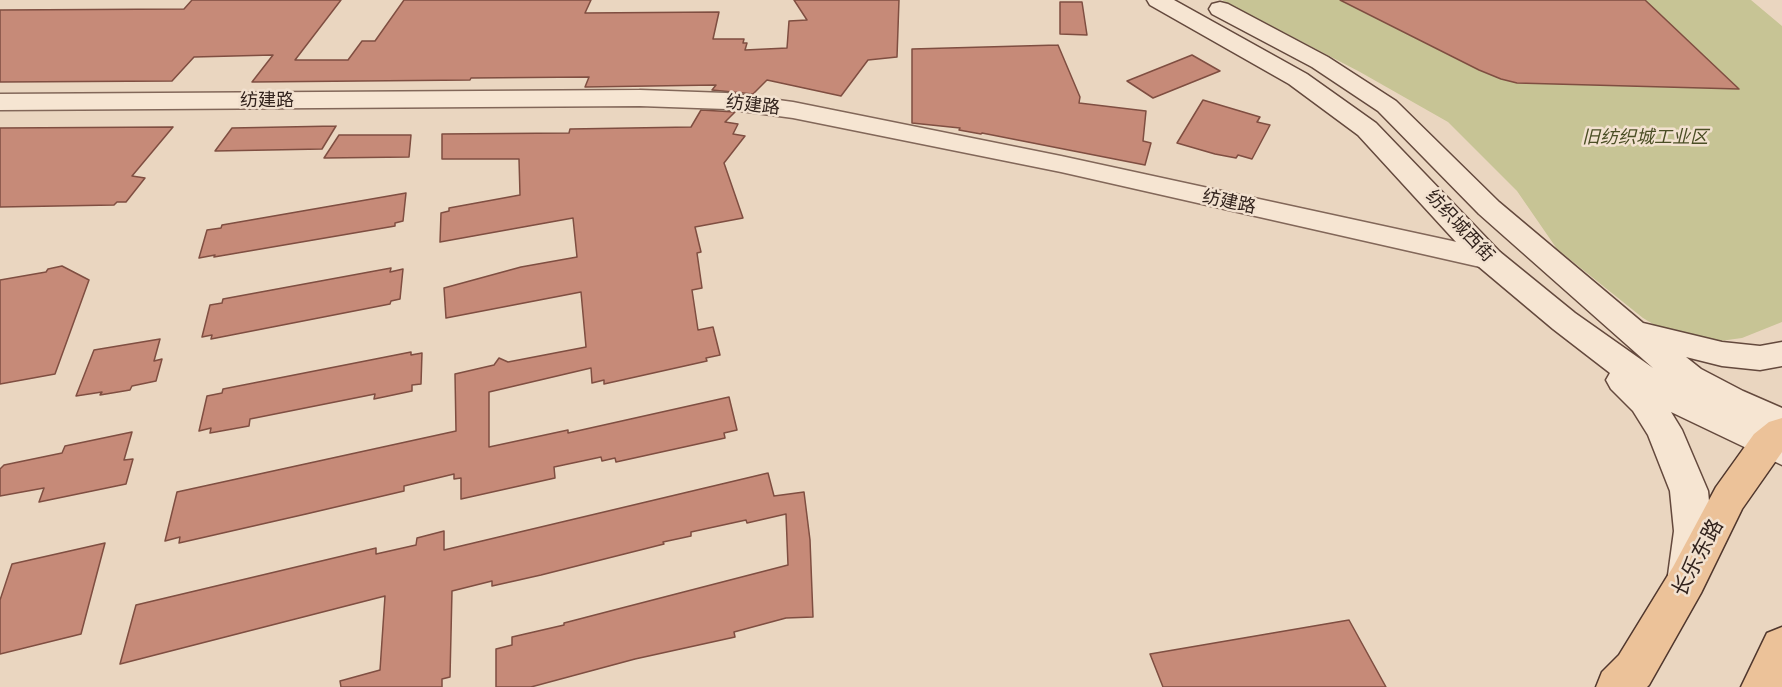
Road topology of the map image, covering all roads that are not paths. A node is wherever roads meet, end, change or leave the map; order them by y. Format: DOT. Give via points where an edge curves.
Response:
graph roads {
  1 [pos="1158,0"];
  2 [pos="1203,0"];
  3 [pos="0,102"];
  4 [pos="1490,259"];
  5 [pos="1564,321"];
  6 [pos="1634,333"];
  7 [pos="1782,354"];
  8 [pos="1778,437"];
  9 [pos="1688,580"];
  10 [pos="1782,647"];
  11 [pos="1618,687"];
  12 [pos="1763,687"];
  1 -- 4 [label="main road, 纺织城西街" via="1298,79 1367,129"];
  2 -- 6 [label="main road, 纺织城西街" via="1320,62 1387,106 1489,208"];
  3 -- 4 [label="main road, 纺建路" via="628,98 726,101 793,110 1061,165"];
  4 -- 5 [label="main road, 纺织城西街"];
  5 -- 8 [label="main road, 纺织城西街" via="1672,398"];
  5 -- 9 [label="main road" via="1645,401 1664,430 1689,491 1693,531"];
  6 -- 7 [label="main road" via="1722,354 1760,358"];
  6 -- 8 [label="main road, 纺织城西街" via="1689,378 1731,401"];
  8 -- 9 [label="main road, 长乐东路" via="1729,498"];
  9 -- 11 [label="main road, 长乐东路" via="1634,670"];
  10 -- 12 [label="main road"];
}
